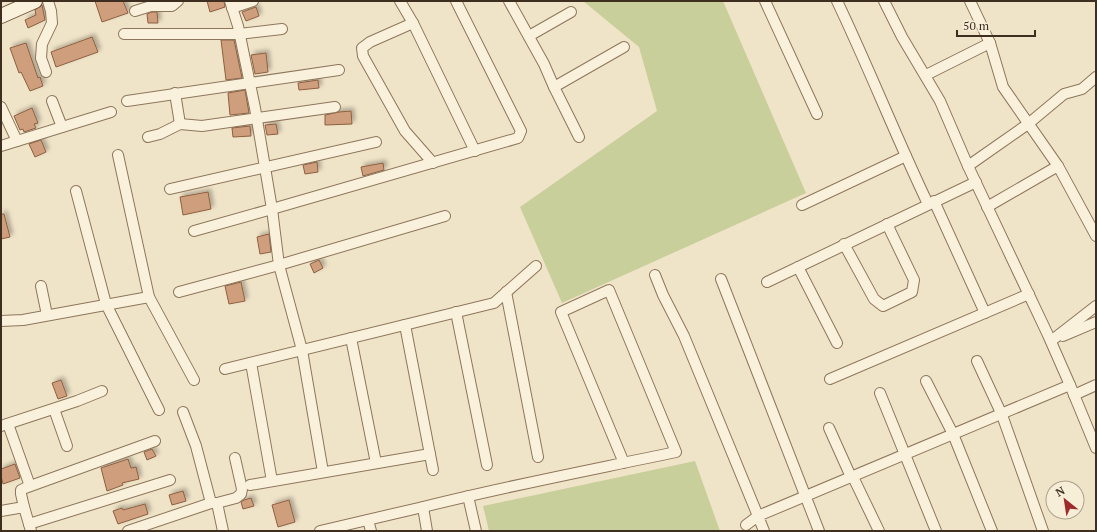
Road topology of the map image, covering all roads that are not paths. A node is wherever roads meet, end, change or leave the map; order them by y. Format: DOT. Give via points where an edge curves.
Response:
graph roads {
  1 [pos="35,1"];
  2 [pos="48,1"];
  3 [pos="178,1"];
  4 [pos="253,1"];
  5 [pos="400,1"];
  6 [pos="456,1"];
  7 [pos="509,1"];
  8 [pos="765,1"];
  9 [pos="837,1"];
  10 [pos="884,1"];
  11 [pos="970,1"];
  12 [pos="231,5"];
  13 [pos="135,11"];
  14 [pos="570,12"];
  15 [pos="1,16"];
  16 [pos="413,23"];
  17 [pos="282,29"];
  18 [pos="124,34"];
  19 [pos="239,34"];
  20 [pos="528,36"];
  21 [pos="990,43"];
  22 [pos="624,47"];
  23 [pos="339,70"];
  24 [pos="46,72"];
  25 [pos="926,75"];
  26 [pos="1096,77"];
  27 [pos="250,82"];
  28 [pos="554,87"];
  29 [pos="175,93"];
  30 [pos="52,101"];
  31 [pos="127,101"];
  32 [pos="1,107"];
  33 [pos="335,107"];
  34 [pos="111,112"];
  35 [pos="817,114"];
  36 [pos="257,119"];
  37 [pos="180,124"];
  38 [pos="1028,124"];
  39 [pos="62,127"];
  40 [pos="148,136"];
  41 [pos="579,137"];
  42 [pos="17,142"];
  43 [pos="376,142"];
  44 [pos="1,146"];
  45 [pos="475,151"];
  46 [pos="118,155"];
  47 [pos="906,156"];
  48 [pos="433,163"];
  49 [pos="968,166"];
  50 [pos="1058,166"];
  51 [pos="265,167"];
  52 [pos="976,182"];
  53 [pos="170,189"];
  54 [pos="76,191"];
  55 [pos="931,202"];
  56 [pos="802,205"];
  57 [pos="987,207"];
  58 [pos="272,210"];
  59 [pos="446,216"];
  60 [pos="888,224"];
  61 [pos="194,231"];
  62 [pos="1096,236"];
  63 [pos="844,244"];
  64 [pos="279,265"];
  65 [pos="536,266"];
  66 [pos="798,267"];
  67 [pos="655,275"];
  68 [pos="721,279"];
  69 [pos="767,282"];
  70 [pos="41,286"];
  71 [pos="179,292"];
  72 [pos="506,292"];
  73 [pos="1029,294"];
  74 [pos="149,297"];
  75 [pos="106,304"];
  76 [pos="1096,306"];
  77 [pos="456,312"];
  78 [pos="985,313"];
  79 [pos="47,315"];
  80 [pos="1,321"];
  81 [pos="1096,322"];
  82 [pos="405,325"];
  83 [pos="351,338"];
  84 [pos="1051,341"];
  85 [pos="837,343"];
  86 [pos="302,350"];
  87 [pos="977,361"];
  88 [pos="251,363"];
  89 [pos="225,369"];
  90 [pos="830,379"];
  91 [pos="194,380"];
  92 [pos="926,381"];
  93 [pos="1096,385"];
  94 [pos="1072,390"];
  95 [pos="102,391"];
  96 [pos="880,393"];
  97 [pos="54,409"];
  98 [pos="159,410"];
  99 [pos="183,412"];
  100 [pos="1002,415"];
  101 [pos="5,425"];
  102 [pos="829,428"];
  103 [pos="953,434"];
  104 [pos="155,441"];
  105 [pos="67,446"];
  106 [pos="1096,448"];
  107 [pos="430,454"];
  108 [pos="906,455"];
  109 [pos="538,457"];
  110 [pos="235,458"];
  111 [pos="376,463"];
  112 [pos="624,463"];
  113 [pos="487,465"];
  114 [pos="433,470"];
  115 [pos="323,472"];
  116 [pos="852,477"];
  117 [pos="170,480"];
  118 [pos="272,481"];
  119 [pos="250,485"];
  120 [pos="30,486"];
  121 [pos="468,496"];
  122 [pos="806,497"];
  123 [pos="214,503"];
  124 [pos="423,507"];
  125 [pos="24,508"];
  126 [pos="1,511"];
  127 [pos="758,516"];
  128 [pos="368,520"];
  129 [pos="746,525"];
  130 [pos="30,528"];
  131 [pos="128,531"];
  132 [pos="223,531"];
  133 [pos="320,531"];
  134 [pos="371,531"];
  135 [pos="427,531"];
  136 [pos="476,531"];
  137 [pos="764,531"];
  138 [pos="819,531"];
  139 [pos="878,531"];
  140 [pos="936,531"];
  141 [pos="992,531"];
  142 [pos="1043,531"];
  1 -- 15 [label="street"];
  2 -- 24 [label="street" via="52,23 42,44 41,58"];
  3 -- 13 [label="street" via="172,6 151,6"];
  4 -- 12 [label="street"];
  5 -- 16 [label="street"];
  6 -- 45 [label="street" via="521,131 518,138"];
  7 -- 20 [label="street"];
  8 -- 35 [label="street"];
  9 -- 47 [label="street"];
  10 -- 25 [label="street" via="902,37"];
  11 -- 21 [label="street"];
  12 -- 19 [label="street"];
  14 -- 20 [label="street"];
  16 -- 45 [label="street"];
  16 -- 48 [label="street" via="370,42 362,48 363,56 405,131"];
  17 -- 19 [label="street"];
  18 -- 19 [label="street"];
  19 -- 27 [label="street"];
  20 -- 28 [label="street"];
  21 -- 25 [label="street"];
  21 -- 38 [label="street" via="1003,87"];
  22 -- 28 [label="street"];
  23 -- 27 [label="street"];
  25 -- 49 [label="street"];
  26 -- 38 [label="street" via="1082,88 1064,94"];
  27 -- 29 [label="street"];
  27 -- 36 [label="street"];
  28 -- 41 [label="street"];
  29 -- 31 [label="street"];
  29 -- 37 [label="street"];
  30 -- 39 [label="street"];
  32 -- 42 [label="street"];
  33 -- 36 [label="street"];
  34 -- 39 [label="street"];
  36 -- 37 [label="street" via="202,126"];
  36 -- 51 [label="street"];
  37 -- 40 [label="street" via="160,134"];
  38 -- 49 [label="street"];
  38 -- 50 [label="street"];
  39 -- 42 [label="street"];
  42 -- 44 [label="street"];
  43 -- 51 [label="street"];
  45 -- 48 [label="street"];
  46 -- 74 [label="street"];
  47 -- 55 [label="street"];
  47 -- 56 [label="street"];
  48 -- 58 [label="street"];
  49 -- 52 [label="street"];
  50 -- 57 [label="street"];
  50 -- 62 [label="street"];
  51 -- 53 [label="street"];
  51 -- 58 [label="street"];
  52 -- 55 [label="street"];
  52 -- 57 [label="street"];
  54 -- 75 [label="street"];
  55 -- 60 [label="street"];
  55 -- 78 [label="street"];
  57 -- 73 [label="street"];
  58 -- 61 [label="street"];
  58 -- 64 [label="street"];
  59 -- 64 [label="street"];
  60 -- 63 [label="street"];
  60 -- 63 [label="street" via="914,280 912,292 892,302 883,306 874,299"];
  63 -- 66 [label="street"];
  64 -- 71 [label="street"];
  64 -- 86 [label="street"];
  65 -- 72 [label="street"];
  66 -- 69 [label="street"];
  66 -- 85 [label="street"];
  67 -- 127 [label="street" via="684,336"];
  68 -- 122 [label="street"];
  70 -- 79 [label="street"];
  72 -- 77 [label="street" via="494,303"];
  72 -- 109 [label="street"];
  73 -- 78 [label="street"];
  73 -- 84 [label="street"];
  74 -- 75 [label="street"];
  74 -- 91 [label="street"];
  75 -- 79 [label="street"];
  75 -- 98 [label="street"];
  76 -- 84 [label="street"];
  77 -- 82 [label="street"];
  77 -- 113 [label="street"];
  78 -- 90 [label="street"];
  79 -- 80 [label="street"];
  81 -- 84 [label="street"];
  82 -- 83 [label="street"];
  82 -- 107 [label="street"];
  83 -- 86 [label="street"];
  83 -- 111 [label="street"];
  84 -- 94 [label="street"];
  86 -- 88 [label="street"];
  86 -- 115 [label="street"];
  87 -- 100 [label="street"];
  88 -- 89 [label="street"];
  88 -- 118 [label="street"];
  92 -- 103 [label="street"];
  93 -- 94 [label="street"];
  94 -- 100 [label="street"];
  94 -- 106 [label="street"];
  95 -- 97 [label="street"];
  96 -- 108 [label="street"];
  97 -- 101 [label="street"];
  97 -- 105 [label="street"];
  99 -- 123 [label="street"];
  100 -- 103 [label="street"];
  100 -- 142 [label="street"];
  101 -- 120 [label="street"];
  102 -- 116 [label="street"];
  103 -- 108 [label="street"];
  103 -- 141 [label="street"];
  104 -- 120 [label="street"];
  107 -- 111 [label="street"];
  107 -- 114 [label="street"];
  108 -- 116 [label="street"];
  108 -- 140 [label="street"];
  110 -- 123 [label="street" via="241,494 236,498"];
  111 -- 115 [label="street"];
  112 -- 112 [label="street" via="676,452 609,290 562,312"];
  112 -- 121 [label="street"];
  115 -- 118 [label="street"];
  116 -- 122 [label="street"];
  116 -- 139 [label="street"];
  117 -- 130 [label="street"];
  118 -- 119 [label="street"];
  120 -- 125 [label="street" via="21,490"];
  121 -- 124 [label="street"];
  121 -- 136 [label="street"];
  122 -- 127 [label="street"];
  122 -- 138 [label="street"];
  123 -- 131 [label="street"];
  123 -- 132 [label="street"];
  124 -- 128 [label="street"];
  124 -- 135 [label="street"];
  125 -- 126 [label="street"];
  125 -- 130 [label="street"];
  127 -- 129 [label="street"];
  127 -- 137 [label="street"];
  128 -- 133 [label="street"];
  128 -- 134 [label="street"];
}
